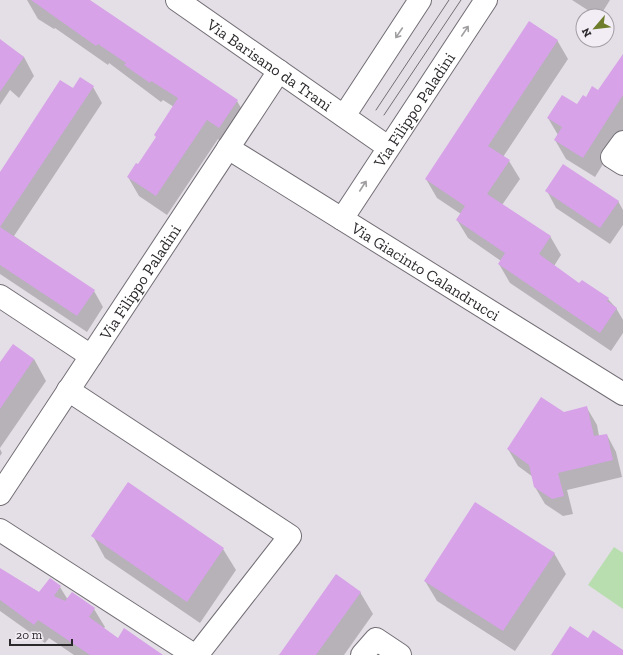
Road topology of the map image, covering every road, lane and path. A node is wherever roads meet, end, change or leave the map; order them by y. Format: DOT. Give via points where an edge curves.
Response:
graph roads {
  1 [pos="177,0"];
  2 [pos="420,0"];
  3 [pos="486,0"];
  4 [pos="279,71"];
  5 [pos="344,116"];
  6 [pos="623,142"];
  7 [pos="388,147"];
  8 [pos="228,148"];
  9 [pos="623,164"];
  10 [pos="342,219"];
  11 [pos="0,296"];
  12 [pos="91,356"];
  13 [pos="68,390"];
  14 [pos="623,394"];
  15 [pos="0,494"];
  16 [pos="0,530"];
  17 [pos="194,655"];
  18 [pos="197,655"];
  19 [pos="362,655"];
  20 [pos="400,655"];
  1 -- 4 [label="street, Via Barisano da Trani"];
  2 -- 5 [label="street, one-way"];
  7 -- 3 [label="street, Via Filippo Paladini, one-way"];
  4 -- 5 [label="street, Via Barisano da Trani"];
  4 -- 8 [label="street, Via Filippo Paladini"];
  5 -- 7 [label="street, Via Barisano da Trani"];
  6 -- 9 [label="street" via="612,157"];
  10 -- 7 [label="street, Via Filippo Paladini, one-way"];
  8 -- 10 [label="street, Via Giacinto Calandrucci"];
  8 -- 12 [label="street, Via Filippo Paladini"];
  10 -- 14 [label="street, Via Giacinto Calandrucci"];
  11 -- 12 [label="street"];
  12 -- 13 [label="street, Via Filippo Paladini"];
  13 -- 15 [label="street, Via Filippo Paladini"];
  13 -- 18 [label="street" via="290,536"];
  16 -- 17 [label="street"];
  19 -- 20 [label="street" via="376,639"];
}
